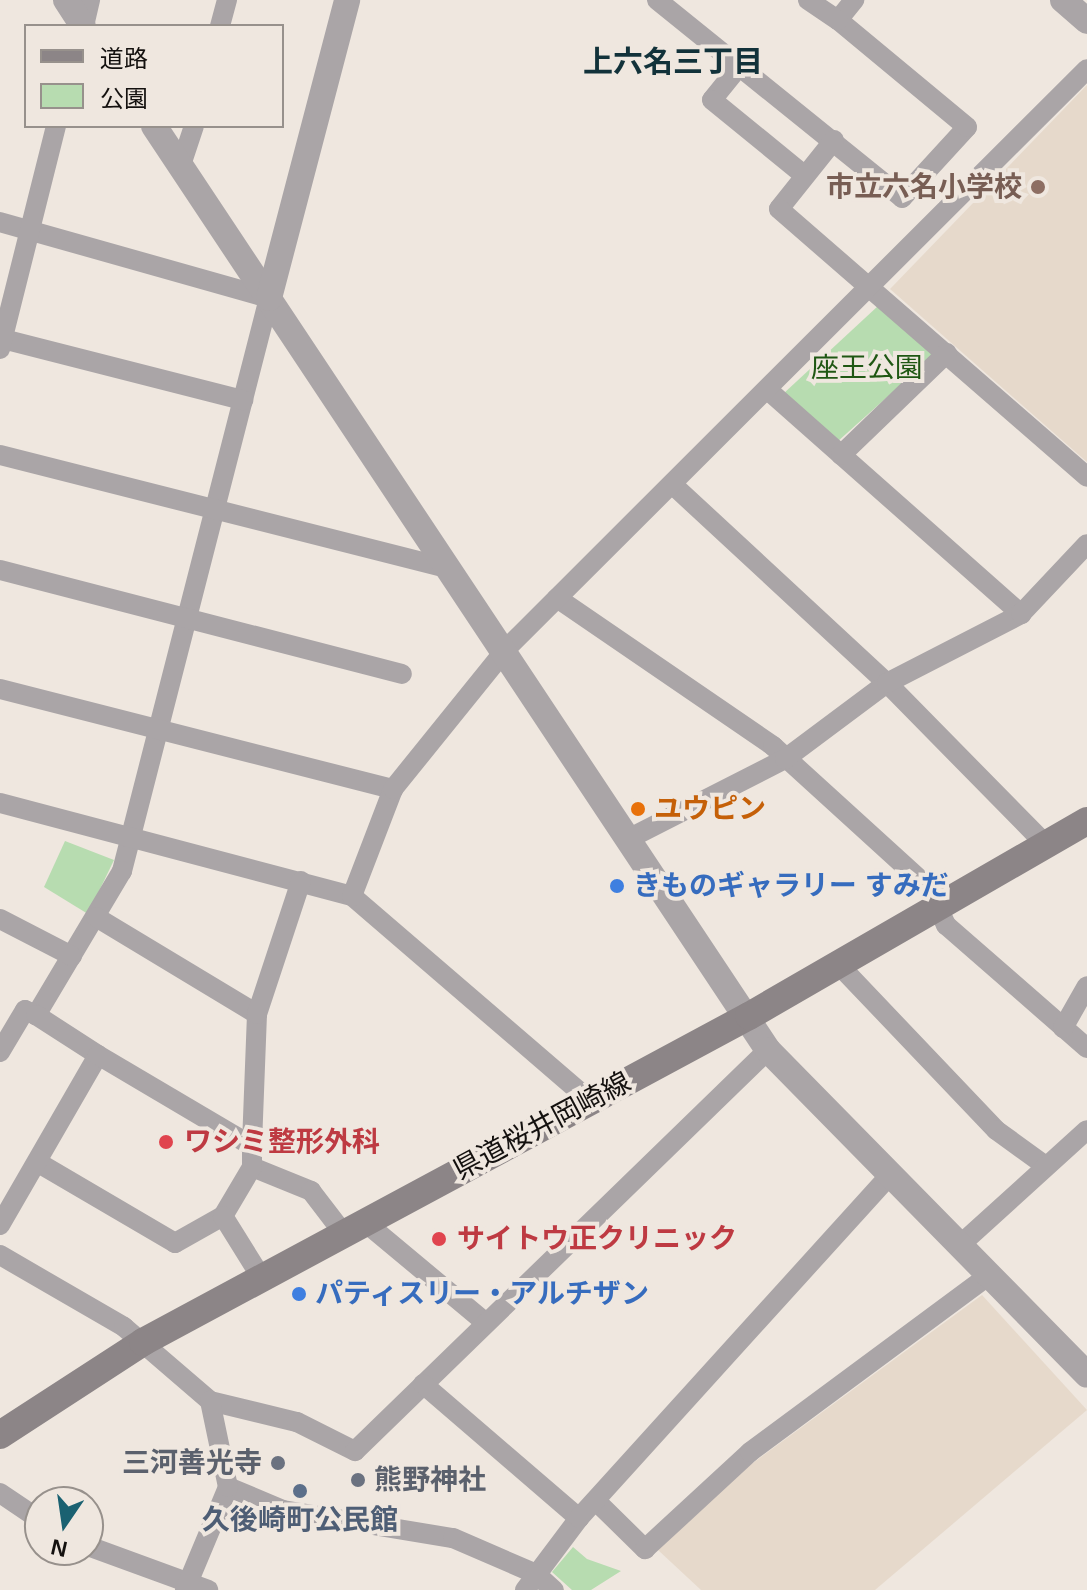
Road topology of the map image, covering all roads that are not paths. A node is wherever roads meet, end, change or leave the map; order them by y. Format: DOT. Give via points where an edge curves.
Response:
graph roads {
  1 [pos="66,0"];
  2 [pos="90,0"];
  3 [pos="227,0"];
  4 [pos="347,0"];
  5 [pos="657,0"];
  6 [pos="808,0"];
  7 [pos="854,0"];
  8 [pos="1063,0"];
  9 [pos="838,20"];
  10 [pos="1087,21"];
  11 [pos="82,24"];
  12 [pos="84,24"];
  13 [pos="221,24"];
  14 [pos="741,64"];
  15 [pos="1087,69"];
  16 [pos="56,128"];
  17 [pos="155,128"];
  18 [pos="193,128"];
  19 [pos="834,140"];
  20 [pos="181,165"];
  21 [pos="804,175"];
  22 [pos="0,222"];
  23 [pos="30,230"];
  24 [pos="873,288"];
  25 [pos="269,298"];
  26 [pos="1,344"];
  27 [pos="947,353"];
  28 [pos="769,391"];
  29 [pos="243,400"];
  30 [pos="0,455"];
  31 [pos="841,455"];
  32 [pos="1087,477"];
  33 [pos="672,484"];
  34 [pos="214,509"];
  35 [pos="1087,544"];
  36 [pos="450,569"];
  37 [pos="0,570"];
  38 [pos="557,598"];
  39 [pos="1021,614"];
  40 [pos="187,619"];
  41 [pos="505,650"];
  42 [pos="402,674"];
  43 [pos="887,683"];
  44 [pos="0,689"];
  45 [pos="159,729"];
  46 [pos="785,759"];
  47 [pos="393,789"];
  48 [pos="0,803"];
  49 [pos="1087,821"];
  50 [pos="632,837"];
  51 [pos="130,838"];
  52 [pos="1047,846"];
  53 [pos="301,881"];
  54 [pos="352,896"];
  55 [pos="941,909"];
  56 [pos="96,917"];
  57 [pos="0,919"];
  58 [pos="72,956"];
  59 [pos="839,965"];
  60 [pos="1087,986"];
  61 [pos="257,1014"];
  62 [pos="36,1015"];
  63 [pos="749,1016"];
  64 [pos="1063,1028"];
  65 [pos="1087,1048"];
  66 [pos="768,1050"];
  67 [pos="0,1052"];
  68 [pos="98,1055"];
  69 [pos="589,1100"];
  70 [pos="1087,1130"];
  71 [pos="252,1156"];
  72 [pos="37,1162"];
  73 [pos="1043,1164"];
  74 [pos="890,1175"];
  75 [pos="223,1216"];
  76 [pos="0,1225"];
  77 [pos="355,1229"];
  78 [pos="960,1245"];
  79 [pos="0,1255"];
  80 [pos="988,1276"];
  81 [pos="261,1277"];
  82 [pos="485,1322"];
  83 [pos="143,1342"];
  84 [pos="1087,1375"];
  85 [pos="423,1384"];
  86 [pos="210,1401"];
  87 [pos="0,1435"];
  88 [pos="228,1487"];
  89 [pos="0,1493"];
  90 [pos="596,1501"];
  91 [pos="24,1509"];
  92 [pos="579,1518"];
  93 [pos="104,1552"];
  94 [pos="530,1582"];
  95 [pos="194,1588"];
  96 [pos="554,1590"];
  1 -- 11 [label="street"];
  2 -- 12 [label="street"];
  3 -- 13 [label="street"];
  4 -- 25 [label="street"];
  5 -- 14 [label="street"];
  6 -- 9 [label="street"];
  7 -- 9 [label="street"];
  8 -- 10 [label="street"];
  9 -- 19 [label="street" via="967,127 902,198"];
  14 -- 19 [label="street"];
  14 -- 21 [label="street" via="712,100"];
  15 -- 24 [label="street"];
  16 -- 23 [label="street"];
  17 -- 20 [label="street"];
  18 -- 20 [label="street"];
  19 -- 21 [label="street"];
  20 -- 25 [label="street"];
  21 -- 24 [label="street" via="779,209"];
  22 -- 23 [label="street"];
  23 -- 25 [label="street"];
  23 -- 26 [label="street"];
  24 -- 27 [label="street"];
  24 -- 28 [label="street"];
  25 -- 29 [label="street"];
  25 -- 36 [label="street"];
  26 -- 29 [label="street"];
  27 -- 31 [label="street"];
  27 -- 32 [label="street"];
  28 -- 31 [label="street"];
  28 -- 33 [label="street"];
  29 -- 34 [label="street"];
  30 -- 34 [label="street"];
  31 -- 39 [label="street"];
  33 -- 38 [label="street"];
  33 -- 43 [label="street"];
  34 -- 36 [label="street"];
  34 -- 40 [label="street"];
  35 -- 39 [label="street"];
  36 -- 41 [label="street"];
  37 -- 40 [label="street"];
  38 -- 41 [label="street"];
  38 -- 46 [label="street"];
  39 -- 43 [label="street"];
  40 -- 42 [label="street"];
  40 -- 45 [label="street"];
  41 -- 47 [label="street"];
  41 -- 50 [label="street"];
  43 -- 46 [label="street"];
  43 -- 52 [label="street"];
  44 -- 45 [label="street"];
  45 -- 47 [label="street"];
  45 -- 51 [label="street"];
  46 -- 50 [label="street"];
  46 -- 55 [label="street" via="929,888"];
  47 -- 54 [label="street"];
  48 -- 51 [label="street"];
  49 -- 52 [label="main road, 県道桜井岡崎線"];
  50 -- 63 [label="street"];
  51 -- 53 [label="street"];
  51 -- 56 [label="street" via="122,871"];
  52 -- 55 [label="main road, 県道桜井岡崎線"];
  53 -- 54 [label="street"];
  53 -- 61 [label="street"];
  54 -- 69 [label="street"];
  55 -- 59 [label="main road, 県道桜井岡崎線"];
  55 -- 64 [label="street" via="946,925"];
  56 -- 58 [label="street"];
  56 -- 61 [label="street"];
  57 -- 58 [label="street"];
  58 -- 62 [label="street"];
  59 -- 63 [label="main road, 県道桜井岡崎線"];
  59 -- 73 [label="street" via="996,1130"];
  60 -- 64 [label="street"];
  61 -- 71 [label="street"];
  62 -- 67 [label="street" via="25,1010"];
  62 -- 68 [label="street"];
  63 -- 66 [label="street"];
  63 -- 69 [label="main road, 県道桜井岡崎線"];
  64 -- 65 [label="street"];
  66 -- 74 [label="street"];
  66 -- 82 [label="street"];
  68 -- 71 [label="street"];
  68 -- 72 [label="street"];
  69 -- 77 [label="main road, 県道桜井岡崎線"];
  70 -- 73 [label="street"];
  71 -- 75 [label="street"];
  71 -- 77 [label="street" via="311,1191"];
  72 -- 75 [label="street" via="175,1243"];
  72 -- 76 [label="street"];
  73 -- 78 [label="street"];
  74 -- 78 [label="street"];
  74 -- 90 [label="street"];
  75 -- 81 [label="street"];
  77 -- 81 [label="main road, 県道桜井岡崎線"];
  77 -- 82 [label="street"];
  78 -- 80 [label="street"];
  79 -- 83 [label="street"];
  80 -- 84 [label="street"];
  80 -- 90 [label="street" via="750,1452 645,1549"];
  81 -- 83 [label="main road, 県道桜井岡崎線"];
  82 -- 85 [label="street"];
  83 -- 86 [label="street"];
  83 -- 87 [label="main road, 県道桜井岡崎線"];
  85 -- 86 [label="street" via="355,1451 297,1422"];
  85 -- 92 [label="street"];
  86 -- 88 [label="street"];
  88 -- 94 [label="street" via="283,1510 453,1538"];
  88 -- 95 [label="street"];
  89 -- 91 [label="street"];
  90 -- 92 [label="street"];
  92 -- 94 [label="street"];
  93 -- 95 [label="street"];
  94 -- 96 [label="street"];
}
